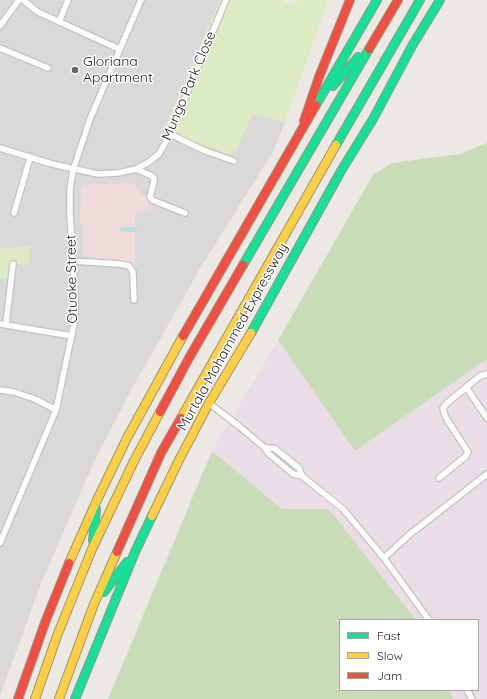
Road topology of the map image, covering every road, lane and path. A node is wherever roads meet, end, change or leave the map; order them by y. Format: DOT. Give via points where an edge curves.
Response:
graph roads {
  1 [pos="19,0"];
  2 [pos="23,0"];
  3 [pos="68,0"];
  4 [pos="141,0"];
  5 [pos="226,0"];
  6 [pos="350,0"];
  7 [pos="378,0"];
  8 [pos="398,0"];
  9 [pos="420,0"];
  10 [pos="440,0"];
  11 [pos="59,22"];
  12 [pos="0,26"];
  13 [pos="373,41"];
  14 [pos="0,48"];
  15 [pos="119,50"];
  16 [pos="48,68"];
  17 [pos="320,100"];
  18 [pos="170,134"];
  19 [pos="300,135"];
  20 [pos="0,148"];
  21 [pos="30,158"];
  22 [pos="234,161"];
  23 [pos="136,169"];
  24 [pos="73,170"];
  25 [pos="14,213"];
  26 [pos="185,213"];
  27 [pos="73,261"];
  28 [pos="13,264"];
  29 [pos="134,300"];
  30 [pos="3,324"];
  31 [pos="72,336"];
  32 [pos="487,374"];
  33 [pos="466,387"];
  34 [pos="0,390"];
  35 [pos="208,403"];
  36 [pos="56,410"];
  37 [pos="487,418"];
  38 [pos="487,474"];
  39 [pos="439,478"];
  40 [pos="97,500"];
  41 [pos="0,543"];
  42 [pos="92,548"];
  43 [pos="135,552"];
  44 [pos="384,558"];
  45 [pos="94,604"];
  46 [pos="428,619"];
  47 [pos="18,699"];
  48 [pos="35,699"];
  49 [pos="58,699"];
  50 [pos="75,699"];
  1 -- 12 [label="street"];
  2 -- 11 [label="street" via="38,12"];
  3 -- 11 [label="street"];
  4 -- 15 [label="street, Otuoke Street"];
  5 -- 18 [label="street, Mungo Park Close"];
  6 -- 19 [label="main road" via="319,76"];
  7 -- 17 [label="main road"];
  8 -- 13 [label="main road, Murtala Mohammed Expressway"];
  9 -- 45 [label="main road, Murtala Mohammed Expressway" via="161,453"];
  10 -- 35 [label="main road, Murtala Mohammed Expressway" via="243,347"];
  11 -- 15 [label="street"];
  13 -- 17 [label="main road"];
  13 -- 42 [label="main road, Murtala Mohammed Expressway" via="162,406"];
  14 -- 16 [label="street"];
  15 -- 24 [label="street, Otuoke Street" via="90,119"];
  17 -- 19 [label="main road"];
  18 -- 22 [label="street"];
  18 -- 23 [label="street, Mungo Park Close" via="158,154"];
  19 -- 40 [label="main road" via="162,373 126,438"];
  20 -- 21 [label="street, Mungo Park Close"];
  21 -- 24 [label="street, Mungo Park Close"];
  21 -- 25 [label="street"];
  23 -- 24 [label="street, Mungo Park Close" via="98,174"];
  23 -- 26 [label="street" via="154,178 150,197 152,200"];
  24 -- 27 [label="street, Otuoke Street" via="70,214"];
  27 -- 29 [label="street" via="129,266 132,272"];
  27 -- 31 [label="street, Otuoke Street" via="75,319"];
  28 -- 30 [label="street"];
  30 -- 31 [label="street"];
  31 -- 36 [label="street, Otuoke Street"];
  32 -- 33 [label="street"];
  33 -- 37 [label="street"];
  33 -- 39 [label="street" via="447,403 443,410 468,454"];
  34 -- 36 [label="street" via="35,399"];
  35 -- 43 [label="main road, Murtala Mohammed Expressway"];
  35 -- 44 [label="street" via="265,448 274,448 299,468 302,476 343,509"];
  36 -- 41 [label="street, Otuoke Street"];
  38 -- 44 [label="street" via="411,533"];
  40 -- 42 [label="main road"];
  40 -- 47 [label="main road" via="46,620"];
  42 -- 48 [label="main road, Murtala Mohammed Expressway"];
  43 -- 45 [label="main road"];
  43 -- 50 [label="main road, Murtala Mohammed Expressway"];
  44 -- 46 [label="street"];
  45 -- 49 [label="main road, Murtala Mohammed Expressway"];
}
